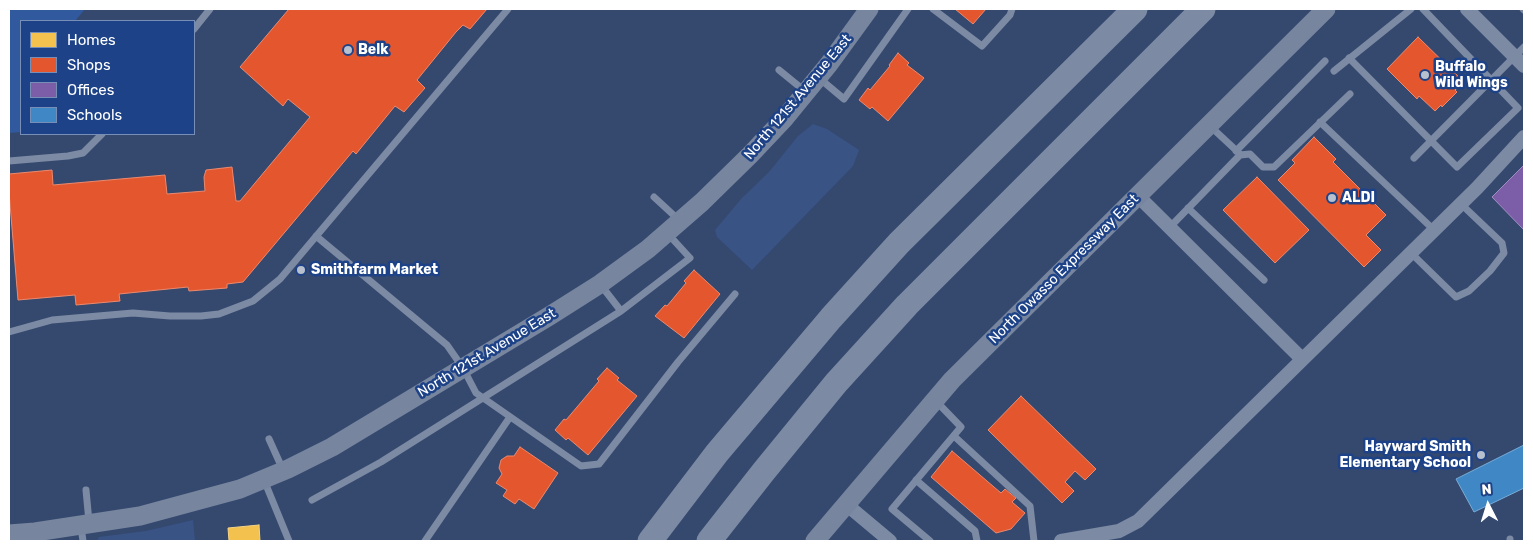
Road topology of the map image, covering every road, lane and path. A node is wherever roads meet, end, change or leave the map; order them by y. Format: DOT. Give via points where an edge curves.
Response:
graph roads {
  1 [pos="210,9"];
  2 [pos="508,9"];
  3 [pos="869,9"];
  4 [pos="908,9"];
  5 [pos="933,9"];
  6 [pos="1012,9"];
  7 [pos="1135,9"];
  8 [pos="1202,9"];
  9 [pos="1326,9"];
  10 [pos="1411,9"];
  11 [pos="1423,9"];
  12 [pos="1467,9"];
  13 [pos="195,28"];
  14 [pos="1521,57"];
  15 [pos="1349,58"];
  16 [pos="1325,61"];
  17 [pos="779,70"];
  18 [pos="1334,71"];
  19 [pos="818,77"];
  20 [pos="1492,81"];
  21 [pos="806,92"];
  22 [pos="1350,94"];
  23 [pos="1320,122"];
  24 [pos="1208,124"];
  25 [pos="101,135"];
  26 [pos="1524,137"];
  27 [pos="1431,141"];
  28 [pos="1238,153"];
  29 [pos="1414,158"];
  30 [pos="9,161"];
  31 [pos="1138,196"];
  32 [pos="654,197"];
  33 [pos="1460,204"];
  34 [pos="1188,208"];
  35 [pos="673,226"];
  36 [pos="1170,227"];
  37 [pos="1434,230"];
  38 [pos="316,236"];
  39 [pos="1411,253"];
  40 [pos="1264,280"];
  41 [pos="600,284"];
  42 [pos="735,294"];
  43 [pos="620,311"];
  44 [pos="9,332"];
  45 [pos="1302,359"];
  46 [pos="463,368"];
  47 [pos="484,398"];
  48 [pos="935,399"];
  49 [pos="510,417"];
  50 [pos="954,436"];
  51 [pos="269,439"];
  52 [pos="283,471"];
  53 [pos="264,479"];
  54 [pos="916,480"];
  55 [pos="86,490"];
  56 [pos="312,500"];
  57 [pos="847,505"];
  58 [pos="84,530"];
  59 [pos="9,534"];
  60 [pos="288,541"];
  61 [pos="425,541"];
  62 [pos="650,541"];
  63 [pos="709,541"];
  64 [pos="815,541"];
  65 [pos="890,541"];
  66 [pos="930,541"];
  67 [pos="977,541"];
  68 [pos="1034,541"];
  69 [pos="1061,541"];
  1 -- 13 [label="lane"];
  2 -- 38 [label="lane"];
  3 -- 19 [label="street, North 121st Avenue East"];
  4 -- 19 [label="lane" via="844,100"];
  5 -- 6 [label="lane" via="982,46"];
  7 -- 62 [label="highway" via="899,243 837,311 723,446"];
  8 -- 63 [label="highway" via="907,305 836,383"];
  9 -- 24 [label="street, North Owasso Expressway East"];
  10 -- 15 [label="lane"];
  11 -- 20 [label="lane"];
  12 -- 14 [label="street"];
  14 -- 20 [label="lane"];
  15 -- 18 [label="lane"];
  15 -- 27 [label="lane"];
  16 -- 28 [label="lane"];
  17 -- 21 [label="lane"];
  19 -- 21 [label="street, North 121st Avenue East"];
  20 -- 27 [label="lane"];
  20 -- 27 [label="lane" via="1518,108 1457,167"];
  21 -- 35 [label="street, North 121st Avenue East" via="750,155"];
  22 -- 23 [label="lane"];
  23 -- 28 [label="lane" via="1274,167 1263,167 1250,154"];
  23 -- 37 [label="lane"];
  24 -- 28 [label="lane"];
  24 -- 31 [label="street, North Owasso Expressway East"];
  25 -- 30 [label="lane" via="83,153"];
  26 -- 33 [label="street"];
  27 -- 29 [label="lane"];
  28 -- 34 [label="lane"];
  31 -- 36 [label="street"];
  31 -- 48 [label="street, North Owasso Expressway East"];
  32 -- 35 [label="lane"];
  33 -- 37 [label="street"];
  33 -- 39 [label="lane" via="1502,243 1504,252 1490,271 1456,297"];
  34 -- 36 [label="lane"];
  34 -- 40 [label="lane"];
  35 -- 41 [label="street, North 121st Avenue East"];
  35 -- 43 [label="lane" via="690,258"];
  36 -- 45 [label="street"];
  37 -- 39 [label="street"];
  38 -- 44 [label="lane" via="269,290 253,301 219,314 170,316 133,313 68,318"];
  38 -- 46 [label="lane" via="447,345"];
  39 -- 45 [label="street"];
  41 -- 43 [label="lane"];
  41 -- 46 [label="street, North 121st Avenue East"];
  42 -- 49 [label="lane" via="598,464 581,466"];
  43 -- 47 [label="lane"];
  45 -- 69 [label="street" via="1138,521 1119,531"];
  46 -- 47 [label="lane" via="476,393"];
  46 -- 52 [label="street, North 121st Avenue East" via="332,447"];
  47 -- 49 [label="lane"];
  47 -- 56 [label="lane" via="388,458"];
  48 -- 50 [label="lane" via="961,427"];
  48 -- 57 [label="street, North Owasso Expressway East"];
  49 -- 61 [label="lane"];
  50 -- 54 [label="lane"];
  50 -- 68 [label="lane" via="1030,506"];
  51 -- 52 [label="lane"];
  52 -- 53 [label="street, North 121st Avenue East"];
  53 -- 58 [label="street, North 121st Avenue East" via="186,505"];
  53 -- 60 [label="lane"];
  54 -- 66 [label="lane" via="892,509"];
  54 -- 67 [label="lane" via="975,531"];
  55 -- 58 [label="lane"];
  57 -- 64 [label="street, North Owasso Expressway East"];
  57 -- 65 [label="street"];
  58 -- 59 [label="street, North 121st Avenue East"];
}
